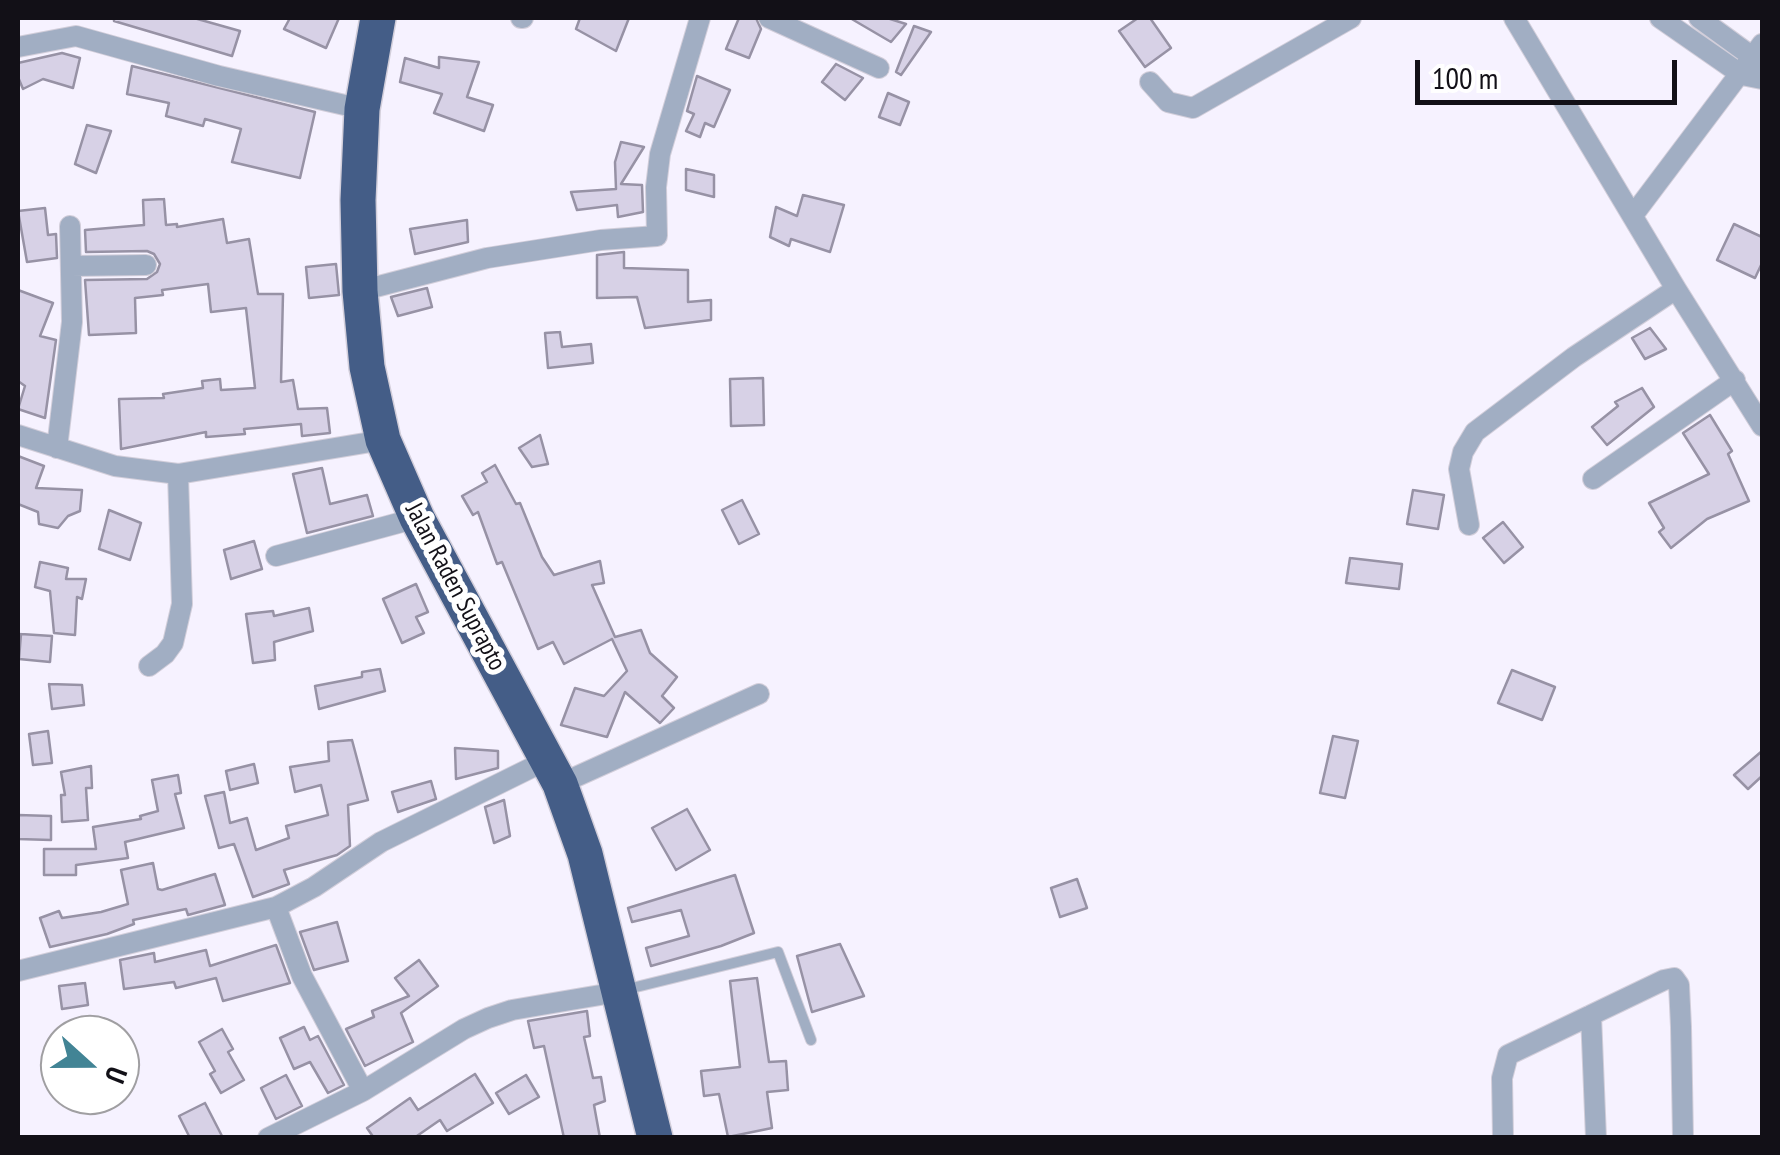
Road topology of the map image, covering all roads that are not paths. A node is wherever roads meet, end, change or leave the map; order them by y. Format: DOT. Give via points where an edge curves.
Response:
graph roads {
  1 [pos="378,18"];
  2 [pos="700,18"];
  3 [pos="769,18"];
  4 [pos="1352,18"];
  5 [pos="1514,18"];
  6 [pos="1660,18"];
  7 [pos="1699,18"];
  8 [pos="74,27"];
  9 [pos="18,47"];
  10 [pos="1757,66"];
  11 [pos="879,68"];
  12 [pos="1150,82"];
  13 [pos="362,108"];
  14 [pos="1634,214"];
  15 [pos="70,226"];
  16 [pos="146,265"];
  17 [pos="71,266"];
  18 [pos="1676,289"];
  19 [pos="360,291"];
  20 [pos="1734,380"];
  21 [pos="1762,426"];
  22 [pos="18,435"];
  23 [pos="384,440"];
  24 [pos="57,448"];
  25 [pos="178,474"];
  26 [pos="1593,479"];
  27 [pos="417,518"];
  28 [pos="1468,526"];
  29 [pos="276,556"];
  30 [pos="150,666"];
  31 [pos="759,694"];
  32 [pos="553,772"];
  33 [pos="276,907"];
  34 [pos="18,971"];
  35 [pos="618,992"];
  36 [pos="1591,1015"];
  37 [pos="811,1040"];
  38 [pos="364,1091"];
  39 [pos="268,1138"];
  40 [pos="655,1138"];
  41 [pos="1503,1138"];
  42 [pos="1596,1138"];
  43 [pos="1683,1138"];
  1 -- 13 [label="highway, Jalan Raden Suprapto"];
  2 -- 19 [label="street" via="660,154 657,236 487,258"];
  3 -- 11 [label="street"];
  4 -- 12 [label="street" via="1193,108 1168,102"];
  5 -- 14 [label="street"];
  6 -- 10 [label="street"];
  7 -- 10 [label="street"];
  8 -- 9 [label="street"];
  8 -- 13 [label="street" via="219,76"];
  10 -- 14 [label="street"];
  13 -- 19 [label="highway, Jalan Raden Suprapto"];
  14 -- 18 [label="street"];
  15 -- 17 [label="street"];
  16 -- 17 [label="street"];
  17 -- 24 [label="street" via="72,322"];
  18 -- 20 [label="street"];
  18 -- 28 [label="street" via="1475,432 1459,468"];
  19 -- 23 [label="highway, Jalan Raden Suprapto" via="367,367"];
  20 -- 21 [label="street"];
  20 -- 26 [label="street"];
  22 -- 24 [label="street"];
  23 -- 25 [label="street"];
  23 -- 27 [label="highway, Jalan Raden Suprapto"];
  24 -- 25 [label="street" via="115,466"];
  25 -- 30 [label="street" via="182,604 173,644"];
  27 -- 29 [label="street"];
  27 -- 32 [label="highway, Jalan Raden Suprapto"];
  31 -- 32 [label="street"];
  32 -- 33 [label="street" via="381,842"];
  32 -- 35 [label="highway, Jalan Raden Suprapto" via="585,854"];
  33 -- 34 [label="street"];
  33 -- 38 [label="street" via="302,976"];
  35 -- 37 [label="lane" via="778,952"];
  35 -- 38 [label="street" via="488,1018"];
  35 -- 40 [label="highway, Jalan Raden Suprapto"];
  36 -- 41 [label="street" via="1508,1055"];
  36 -- 42 [label="street"];
  36 -- 43 [label="street" via="1678,979"];
  38 -- 39 [label="street"];
}
